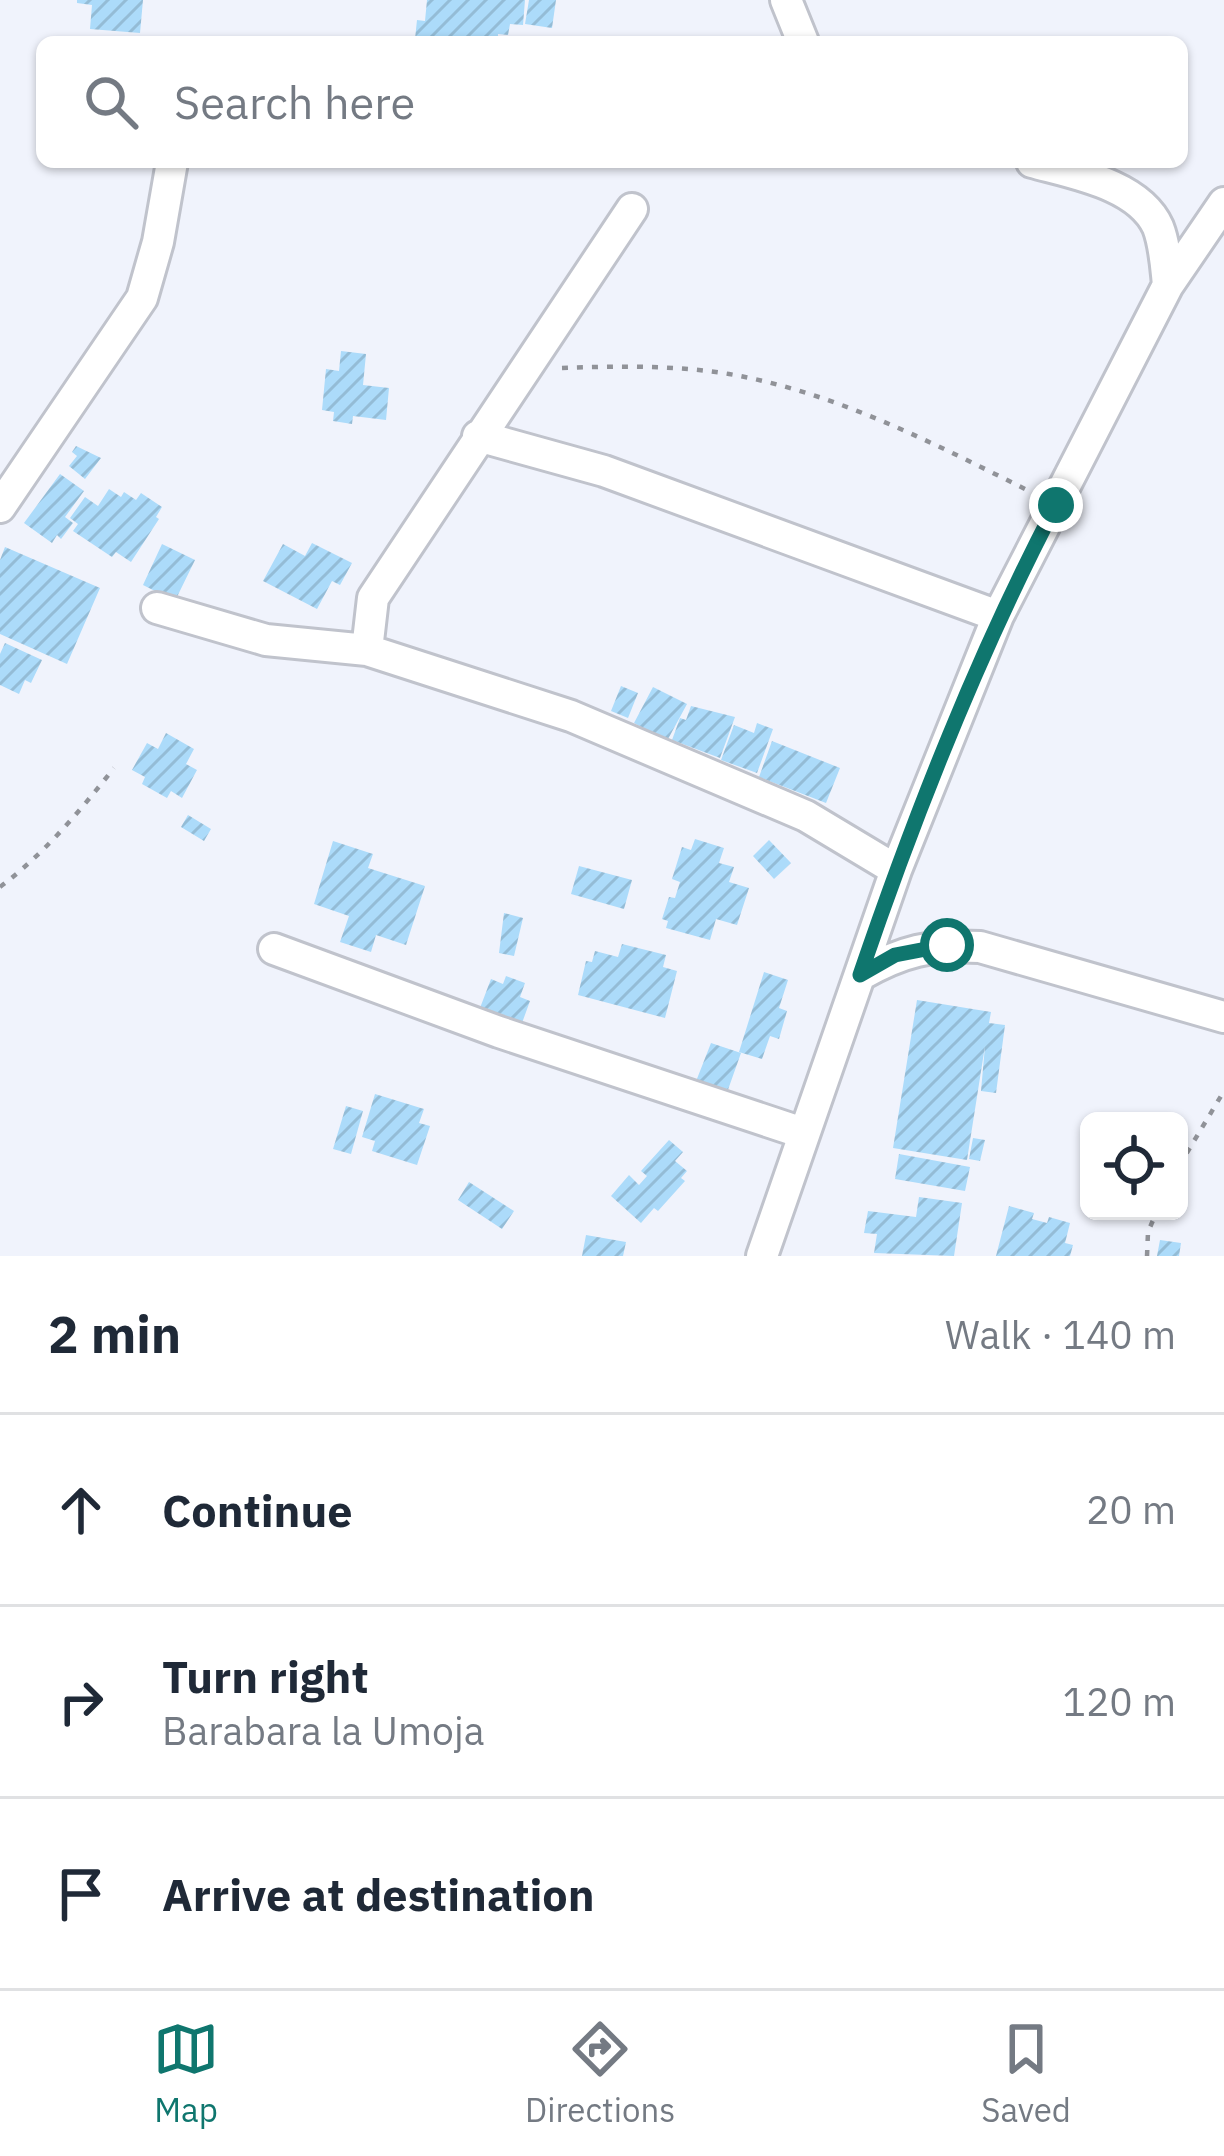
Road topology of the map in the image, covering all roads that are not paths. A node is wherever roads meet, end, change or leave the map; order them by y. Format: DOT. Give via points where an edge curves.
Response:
graph roads {
  1 [pos="786,0"];
  2 [pos="801,36"];
  3 [pos="171,168"];
  4 [pos="1054,168"];
  5 [pos="1224,203"];
  6 [pos="632,209"];
  7 [pos="1168,284"];
  8 [pos="478,436"];
  9 [pos="0,507"];
  10 [pos="157,608"];
  11 [pos="998,616"];
  12 [pos="367,650"];
  13 [pos="896,870"];
  14 [pos="274,949"];
  15 [pos="860,975"];
  16 [pos="1224,1017"];
  17 [pos="803,1133"];
  18 [pos="762,1256"];
  1 -- 2 [label="street"];
  3 -- 9 [label="street" via="142,298"];
  4 -- 7 [label="street" via="1091,178 1145,209 1162,240"];
  5 -- 7 [label="street"];
  6 -- 8 [label="street"];
  7 -- 11 [label="street"];
  8 -- 11 [label="street" via="604,471"];
  8 -- 12 [label="street" via="373,598"];
  10 -- 12 [label="street" via="266,640"];
  11 -- 13 [label="street"];
  12 -- 13 [label="street" via="572,716 806,816"];
  13 -- 15 [label="street"];
  14 -- 17 [label="street"];
  15 -- 16 [label="street" via="895,955 980,947"];
  15 -- 17 [label="street"];
  17 -- 18 [label="street"];
}
